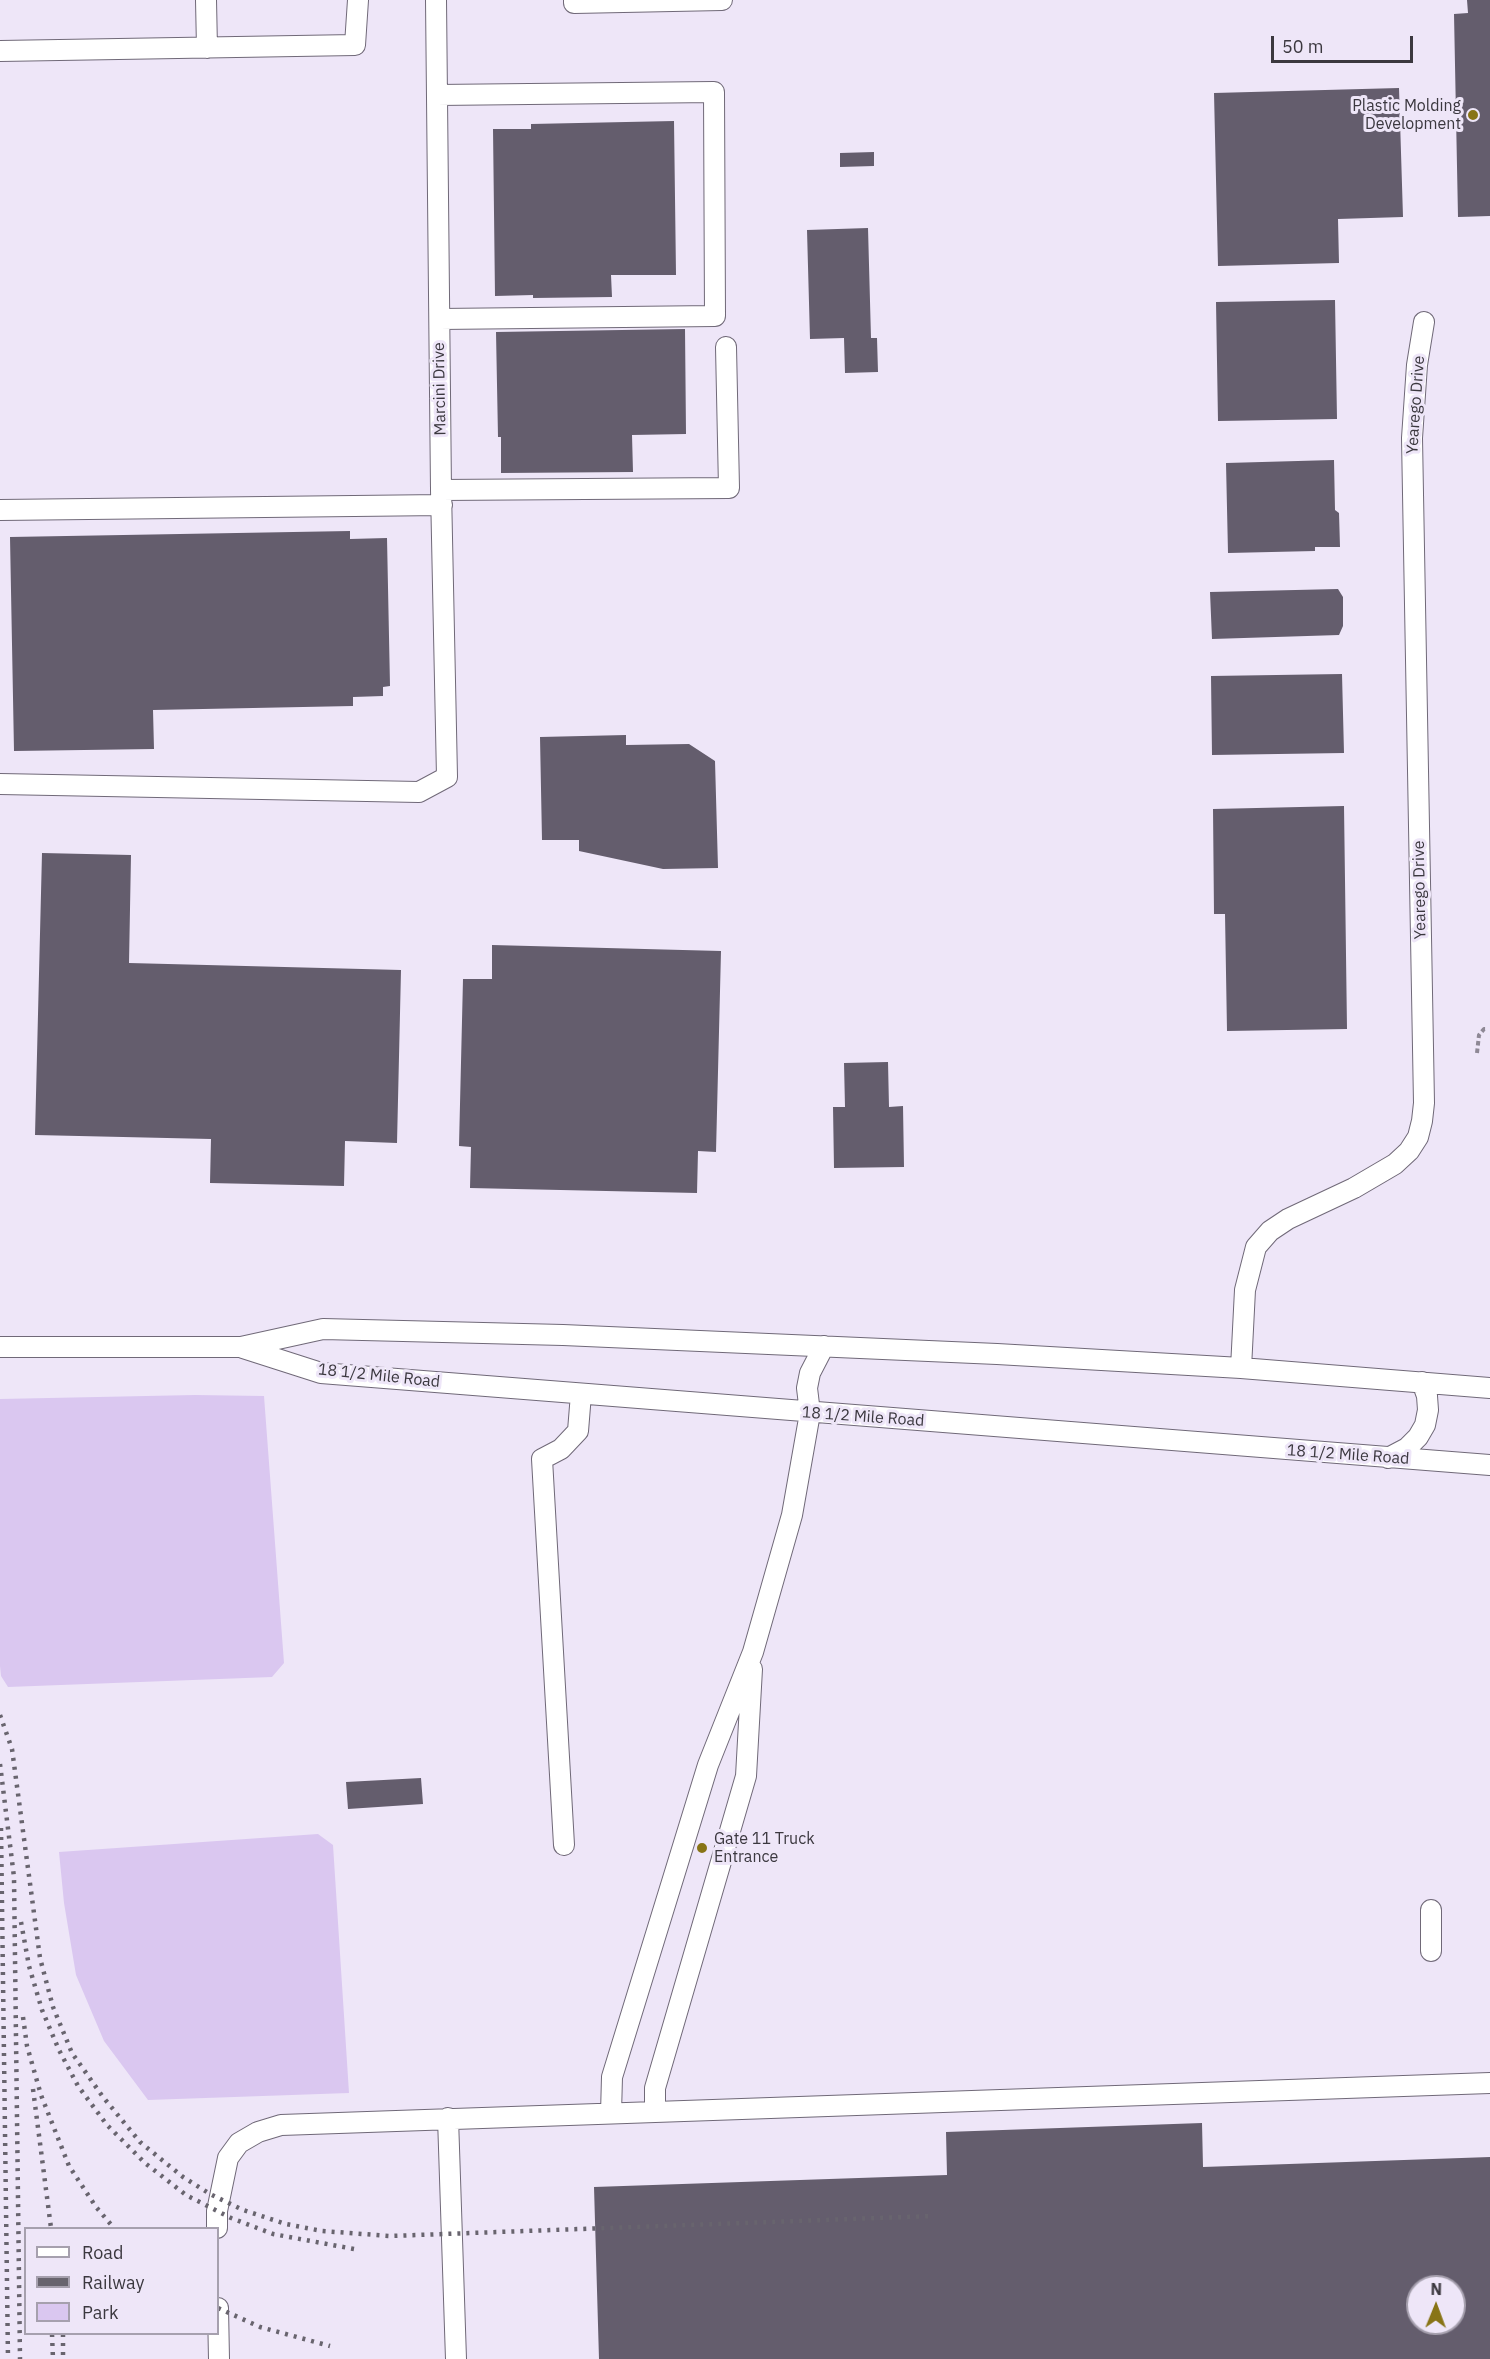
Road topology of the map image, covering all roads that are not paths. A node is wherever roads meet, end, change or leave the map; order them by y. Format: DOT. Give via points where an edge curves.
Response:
graph roads {
  1 [pos="206,0"];
  2 [pos="358,0"];
  3 [pos="436,0"];
  4 [pos="574,0"];
  5 [pos="722,0"];
  6 [pos="207,48"];
  7 [pos="0,51"];
  8 [pos="437,95"];
  9 [pos="440,319"];
  10 [pos="1424,322"];
  11 [pos="726,347"];
  12 [pos="441,498"];
  13 [pos="0,510"];
  14 [pos="0,784"];
  15 [pos="824,1346"];
  16 [pos="0,1347"];
  17 [pos="241,1347"];
  18 [pos="1241,1368"];
  19 [pos="1422,1382"];
  20 [pos="1490,1388"];
  21 [pos="581,1394"];
  22 [pos="810,1413"];
  23 [pos="1388,1458"];
  24 [pos="1490,1465"];
  25 [pos="753,1652"];
  26 [pos="564,1845"];
  27 [pos="1431,1910"];
  28 [pos="1431,1951"];
  29 [pos="1490,2083"];
  30 [pos="655,2111"];
  31 [pos="611,2113"];
  32 [pos="448,2118"];
  33 [pos="217,2227"];
  34 [pos="219,2335"];
  35 [pos="219,2359"];
  36 [pos="456,2359"];
  1 -- 6 [label="street"];
  2 -- 6 [label="street" via="355,45"];
  3 -- 8 [label="street, Marcini Drive"];
  4 -- 5 [label="street"];
  6 -- 7 [label="street"];
  8 -- 9 [label="street, Marcini Drive"];
  8 -- 9 [label="street" via="714,92 715,316"];
  9 -- 12 [label="street, Marcini Drive"];
  10 -- 18 [label="street, Yearego Drive" via="1412,438 1422,1121 1418,1137 1395,1164 1288,1219 1256,1247 1245,1290"];
  11 -- 12 [label="street" via="729,488"];
  12 -- 13 [label="street"];
  12 -- 14 [label="street, Marcini Drive" via="447,777 419,792"];
  15 -- 17 [label="street, 18 1/2 Mile Road" via="323,1329"];
  15 -- 18 [label="street, 18 1/2 Mile Road"];
  15 -- 22 [label="street" via="810,1373"];
  16 -- 17 [label="street, 18 1/2 Mile Road"];
  17 -- 21 [label="street, 18 1/2 Mile Road" via="321,1373"];
  18 -- 19 [label="street, 18 1/2 Mile Road"];
  19 -- 20 [label="street, 18 1/2 Mile Road"];
  19 -- 23 [label="street" via="1428,1403 1425,1425 1407,1448"];
  21 -- 22 [label="street, 18 1/2 Mile Road"];
  21 -- 26 [label="street" via="578,1431 561,1449 542,1459"];
  22 -- 23 [label="street, 18 1/2 Mile Road"];
  22 -- 25 [label="street" via="792,1515"];
  23 -- 24 [label="street, 18 1/2 Mile Road"];
  25 -- 30 [label="street" via="746,1776 655,2088"];
  25 -- 31 [label="street" via="708,1766 622,2044 612,2077"];
  27 -- 28 [label="street"];
  29 -- 30 [label="street"];
  30 -- 31 [label="street"];
  31 -- 32 [label="street"];
  32 -- 33 [label="street" via="300,2123 258,2132 239,2143 228,2158"];
  32 -- 36 [label="street"];
  34 -- 35 [label="street"];
}
